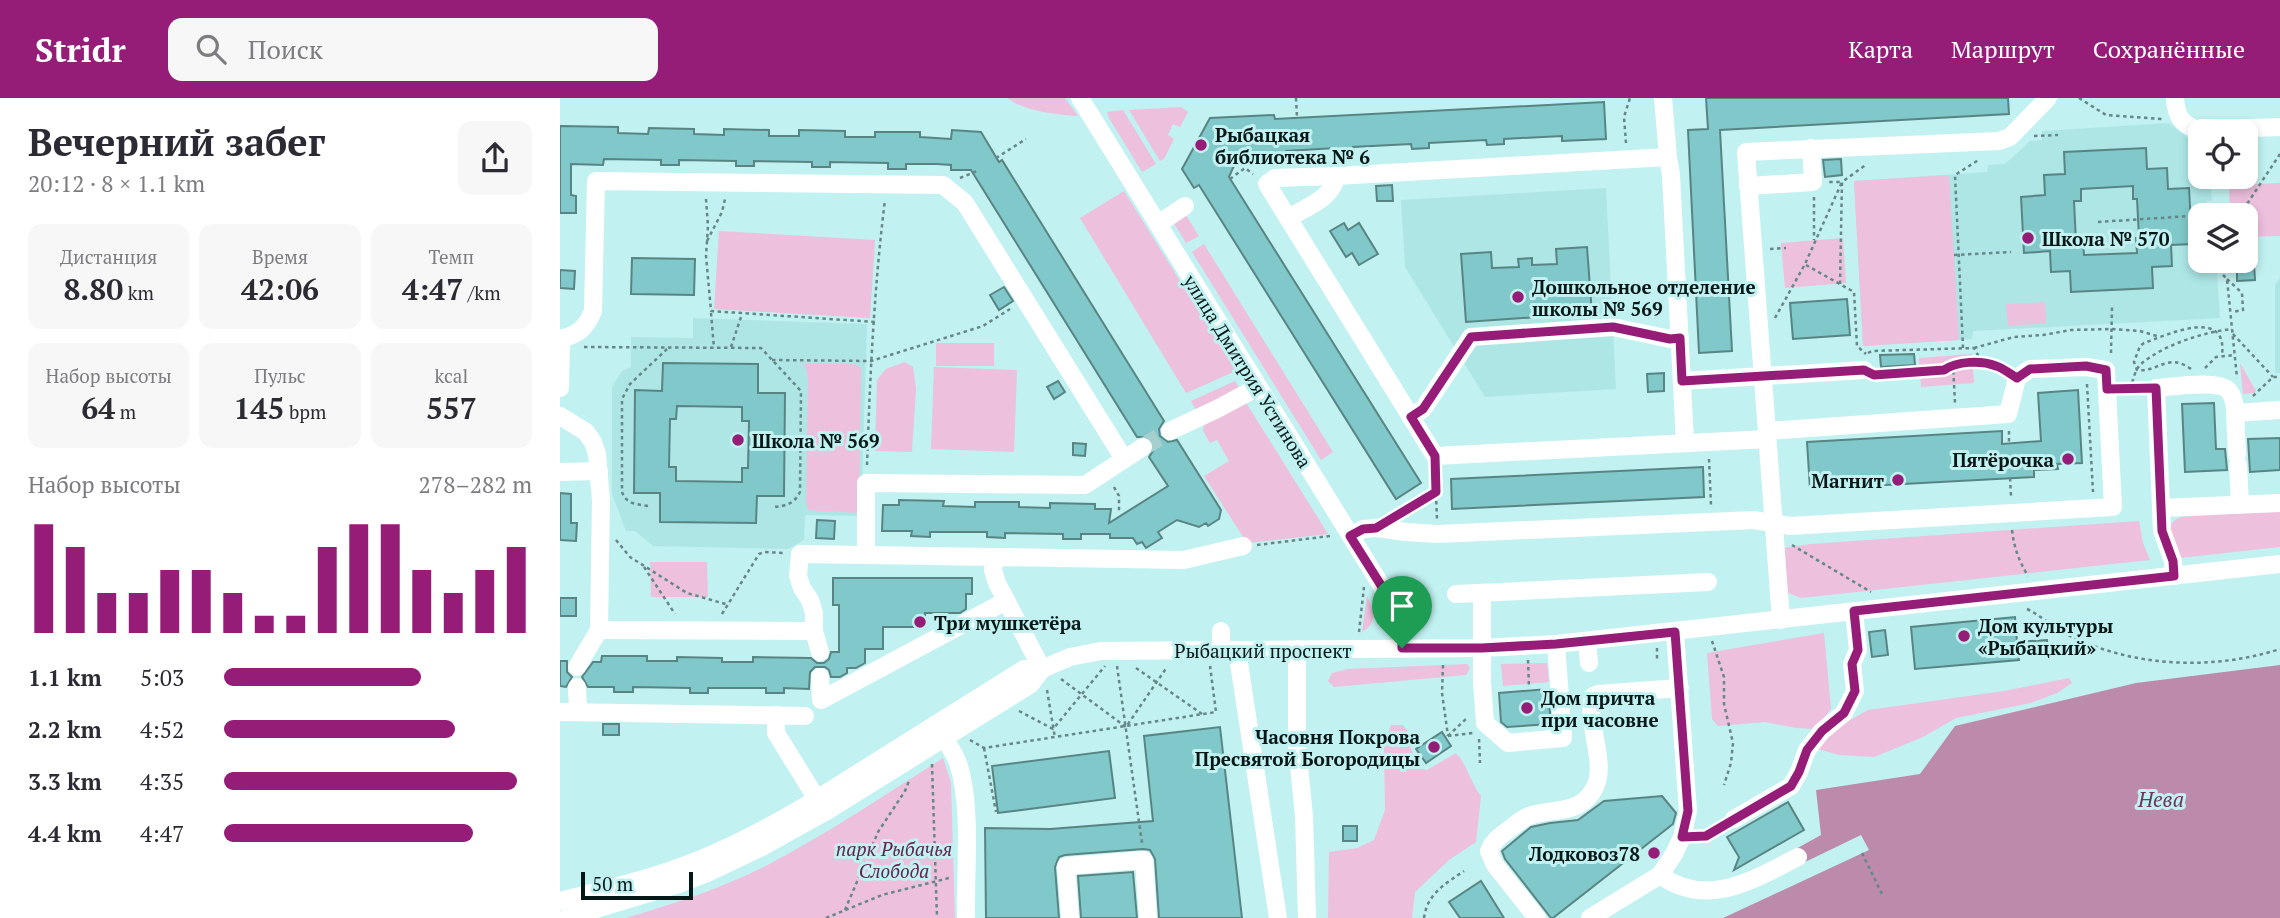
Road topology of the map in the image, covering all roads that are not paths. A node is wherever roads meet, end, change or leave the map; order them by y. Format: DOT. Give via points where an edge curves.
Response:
graph roads {
  1 [pos="1080,98"];
  2 [pos="1663,98"];
  3 [pos="2048,98"];
  4 [pos="2175,98"];
  5 [pos="2280,131"];
  6 [pos="1811,148"];
  7 [pos="1668,157"];
  8 [pos="1336,176"];
  9 [pos="1748,186"];
  10 [pos="1185,206"];
  11 [pos="1288,218"];
  12 [pos="1158,224"];
  13 [pos="1680,338"];
  14 [pos="560,339"];
  15 [pos="561,346"];
  16 [pos="1860,365"];
  17 [pos="1763,377"];
  18 [pos="1682,381"];
  19 [pos="1258,387"];
  20 [pos="560,388"];
  21 [pos="2280,410"];
  22 [pos="2235,413"];
  23 [pos="560,416"];
  24 [pos="1411,417"];
  25 [pos="1170,430"];
  26 [pos="1767,435"];
  27 [pos="1685,442"];
  28 [pos="1143,447"];
  29 [pos="1124,459"];
  30 [pos="599,471"];
  31 [pos="560,472"];
  32 [pos="2280,502"];
  33 [pos="2240,505"];
  34 [pos="2161,509"];
  35 [pos="1774,529"];
  36 [pos="1342,535"];
  37 [pos="1243,546"];
  38 [pos="866,554"];
  39 [pos="995,557"];
  40 [pos="2280,564"];
  41 [pos="2174,576"];
  42 [pos="1708,582"];
  43 [pos="1456,594"];
  44 [pos="1482,594"];
  45 [pos="1006,601"];
  46 [pos="1854,611"];
  47 [pos="1781,620"];
  48 [pos="599,630"];
  49 [pos="814,631"];
  50 [pos="1675,632"];
  51 [pos="1587,641"];
  52 [pos="1556,644"];
  53 [pos="1222,648"];
  54 [pos="1402,648"];
  55 [pos="1482,648"];
  56 [pos="1297,649"];
  57 [pos="820,652"];
  58 [pos="1589,663"];
  59 [pos="577,667"];
  60 [pos="820,677"];
  61 [pos="1044,678"];
  62 [pos="577,687"];
  63 [pos="1680,688"];
  64 [pos="569,712"];
  65 [pos="776,716"];
  66 [pos="805,716"];
  67 [pos="940,731"];
  68 [pos="821,806"];
  69 [pos="1734,819"];
  70 [pos="1798,857"];
  71 [pos="1660,875"];
  72 [pos="560,901"];
  73 [pos="566,918"];
  74 [pos="967,918"];
  75 [pos="1070,918"];
  76 [pos="1148,918"];
  77 [pos="1278,918"];
  78 [pos="1307,918"];
  79 [pos="1537,918"];
  80 [pos="1590,918"];
  1 -- 12 [label="street, улица Дмитрия Устинова"];
  2 -- 7 [label="street"];
  3 -- 6 [label="street" via="2010,137 1999,141"];
  4 -- 5 [label="street" via="2179,119 2198,130"];
  6 -- 9 [label="street" via="1813,182"];
  6 -- 9 [label="street" via="1746,152"];
  7 -- 8 [label="street"];
  7 -- 13 [label="street"];
  8 -- 11 [label="street" via="1331,192"];
  8 -- 11 [label="street" via="1275,178 1267,184"];
  9 -- 17 [label="street"];
  10 -- 12 [label="street"];
  11 -- 24 [label="street"];
  12 -- 19 [label="street, улица Дмитрия Устинова"];
  13 -- 18 [label="street"];
  13 -- 24 [label="street" via="1613,327 1471,337 1423,409"];
  14 -- 15 [label="street"];
  14 -- 29 [label="street" via="587,326 593,311 596,181 943,185 965,203"];
  15 -- 20 [label="street"];
  16 -- 17 [label="street"];
  17 -- 18 [label="street"];
  17 -- 26 [label="street"];
  18 -- 27 [label="street"];
  19 -- 25 [label="street"];
  19 -- 36 [label="street, улица Дмитрия Устинова"];
  21 -- 22 [label="street"];
  22 -- 33 [label="street"];
  22 -- 34 [label="street" via="2229,390 2218,384 2156,388"];
  23 -- 30 [label="street" via="586,432"];
  24 -- 27 [label="street" via="1435,456"];
  26 -- 27 [label="street"];
  26 -- 35 [label="street"];
  26 -- 35 [label="street" via="2008,414 2017,378 2030,369 2086,366 2106,370 2113,507"];
  28 -- 29 [label="street"];
  29 -- 38 [label="street" via="1084,485 866,483"];
  30 -- 31 [label="street"];
  30 -- 48 [label="street"];
  32 -- 33 [label="street"];
  33 -- 34 [label="street"];
  34 -- 41 [label="street"];
  35 -- 36 [label="street" via="1754,520 1438,534 1376,528"];
  35 -- 47 [label="street"];
  36 -- 54 [label="street, улица Дмитрия Устинова" via="1394,606 1402,625"];
  37 -- 39 [label="street" via="1184,560"];
  38 -- 39 [label="street"];
  38 -- 49 [label="street" via="800,554 798,576 814,613"];
  39 -- 45 [label="street" via="993,570"];
  40 -- 41 [label="street, Рыбацкий проспект"];
  41 -- 46 [label="street, Рыбацкий проспект"];
  42 -- 44 [label="street"];
  43 -- 44 [label="street"];
  44 -- 55 [label="street"];
  45 -- 60 [label="street" via="821,700"];
  45 -- 61 [label="street"];
  46 -- 47 [label="street, Рыбацкий проспект"];
  46 -- 69 [label="street" via="1858,650 1852,664 1855,691 1844,713 1807,750 1791,786"];
  47 -- 50 [label="street, Рыбацкий проспект"];
  48 -- 49 [label="street"];
  48 -- 59 [label="street"];
  49 -- 57 [label="street"];
  50 -- 51 [label="street, Рыбацкий проспект"];
  50 -- 63 [label="street"];
  51 -- 52 [label="street, Рыбацкий проспект"];
  51 -- 58 [label="street"];
  52 -- 55 [label="street, Рыбацкий проспект"];
  52 -- 55 [label="street" via="1563,738 1508,743 1485,723"];
  53 -- 56 [label="street, Рыбацкий проспект"];
  53 -- 61 [label="street, Рыбацкий проспект" via="1101,651 1070,657"];
  53 -- 77 [label="street"];
  54 -- 55 [label="street, Рыбацкий проспект"];
  54 -- 56 [label="street, Рыбацкий проспект"];
  56 -- 78 [label="street" via="1297,746"];
  61 -- 67 [label="street, Рыбацкий проспект" via="1024,669"];
  62 -- 64 [label="street"];
  63 -- 71 [label="street" via="1688,811 1682,837"];
  63 -- 79 [label="street" via="1593,696 1599,776 1595,788 1580,805 1527,817 1493,843 1489,851 1494,865"];
  64 -- 65 [label="street"];
  65 -- 66 [label="street"];
  65 -- 68 [label="street" via="776,733"];
  67 -- 68 [label="street, Рыбацкий проспект"];
  67 -- 74 [label="street" via="962,781"];
  68 -- 72 [label="street, Рыбацкий проспект" via="701,859"];
  68 -- 73 [label="street, Рыбацкий проспект" via="790,833 707,873"];
  70 -- 71 [label="street" via="1729,889 1700,891 1674,886"];
  71 -- 80 [label="street"];
  75 -- 76 [label="street" via="1066,866 1144,860"];
}
